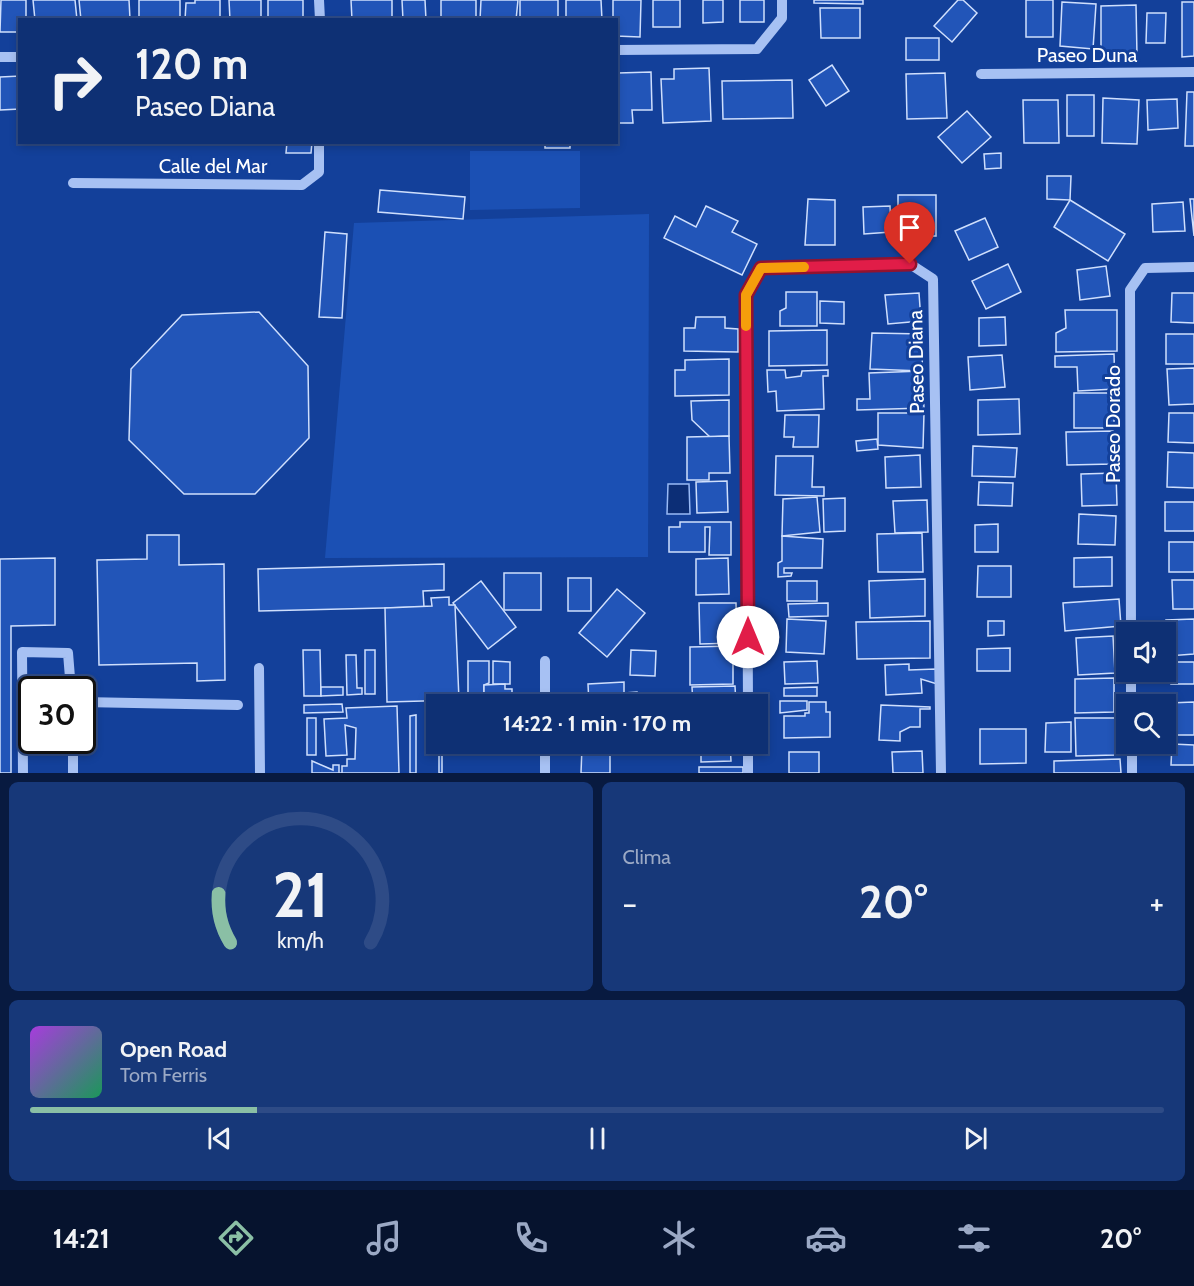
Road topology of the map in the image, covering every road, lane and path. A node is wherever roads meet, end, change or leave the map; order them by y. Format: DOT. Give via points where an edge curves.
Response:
graph roads {
  1 [pos="320,0"];
  2 [pos="782,0"];
  3 [pos="320,18"];
  4 [pos="618,50"];
  5 [pos="0,57"];
  6 [pos="18,57"];
  7 [pos="1194,72"];
  8 [pos="981,74"];
  9 [pos="319,144"];
  10 [pos="73,183"];
  11 [pos="1194,267"];
  12 [pos="1131,622"];
  13 [pos="545,661"];
  14 [pos="259,668"];
  15 [pos="22,676"];
  16 [pos="70,676"];
  17 [pos="545,694"];
  18 [pos="748,694"];
  19 [pos="96,702"];
  20 [pos="238,705"];
  21 [pos="23,754"];
  22 [pos="73,754"];
  23 [pos="545,754"];
  24 [pos="748,754"];
  25 [pos="1132,754"];
  26 [pos="23,773"];
  27 [pos="73,773"];
  28 [pos="260,773"];
  29 [pos="545,773"];
  30 [pos="748,773"];
  31 [pos="941,773"];
  32 [pos="1132,773"];
  1 -- 3 [label="street"];
  2 -- 4 [label="street" via="782,18 758,49"];
  5 -- 6 [label="street"];
  7 -- 8 [label="street, Paseo Duna"];
  9 -- 10 [label="street, Calle del Mar" via="318,172 302,185"];
  11 -- 12 [label="street, Paseo Dorado" via="1145,268 1130,290"];
  13 -- 17 [label="street"];
  14 -- 28 [label="street"];
  15 -- 16 [label="street" via="22,652 68,653"];
  18 -- 31 [label="street, Paseo Diana" via="746,295 761,268 910,264 933,279"];
  19 -- 20 [label="street"];
  21 -- 26 [label="street"];
  22 -- 27 [label="street"];
  23 -- 29 [label="street"];
  24 -- 30 [label="street"];
  25 -- 32 [label="street"];
}
